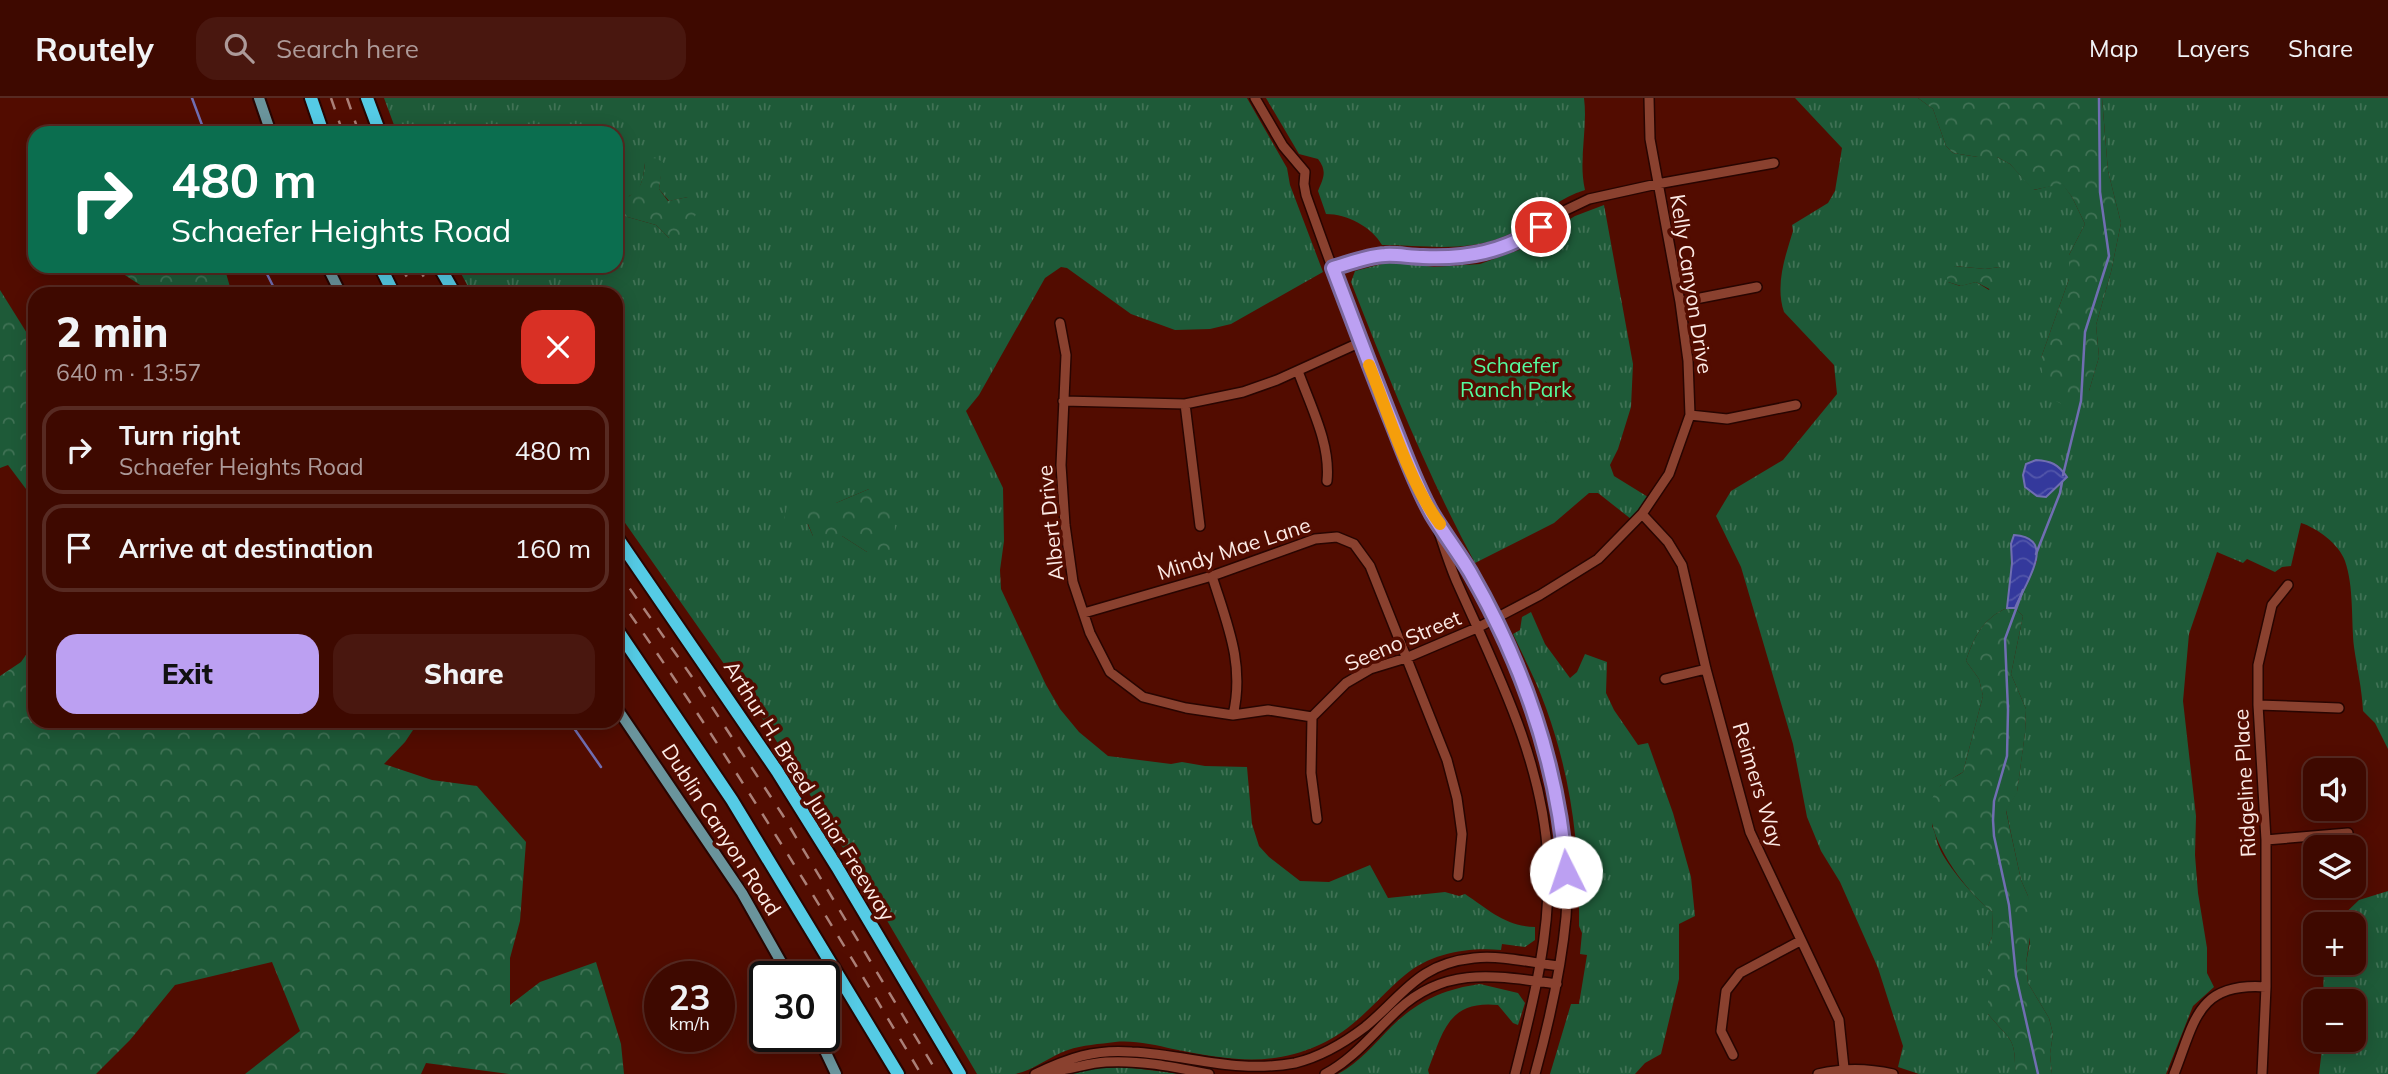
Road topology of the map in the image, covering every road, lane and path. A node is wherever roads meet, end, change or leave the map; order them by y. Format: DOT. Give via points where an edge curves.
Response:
graph roads {
  1 [pos="259,98"];
  2 [pos="311,98"];
  3 [pos="367,98"];
  4 [pos="1255,98"];
  5 [pos="1648,98"];
  6 [pos="269,126"];
  7 [pos="321,126"];
  8 [pos="377,126"];
  9 [pos="1774,163"];
  10 [pos="1657,184"];
  11 [pos="1333,268"];
  12 [pos="1757,287"];
  13 [pos="1680,302"];
  14 [pos="1060,323"];
  15 [pos="1361,342"];
  16 [pos="1298,371"];
  17 [pos="1063,401"];
  18 [pos="1185,404"];
  19 [pos="1796,405"];
  20 [pos="1690,415"];
  21 [pos="1327,481"];
  22 [pos="1642,514"];
  23 [pos="1433,515"];
  24 [pos="1200,526"];
  25 [pos="623,546"];
  26 [pos="1212,576"];
  27 [pos="2288,585"];
  28 [pos="1084,613"];
  29 [pos="1495,619"];
  30 [pos="1479,627"];
  31 [pos="623,638"];
  32 [pos="1406,658"];
  33 [pos="1706,669"];
  34 [pos="1665,679"];
  35 [pos="2258,705"];
  36 [pos="2339,708"];
  37 [pos="1233,715"];
  38 [pos="623,717"];
  39 [pos="1312,717"];
  40 [pos="1317,819"];
  41 [pos="2348,833"];
  42 [pos="2266,840"];
  43 [pos="1458,876"];
  44 [pos="1800,941"];
  45 [pos="781,961"];
  46 [pos="1541,964"];
  47 [pos="1559,966"];
  48 [pos="1538,982"];
  49 [pos="1557,984"];
  50 [pos="2266,987"];
  51 [pos="825,1052"];
  52 [pos="1733,1055"];
  53 [pos="1844,1068"];
  54 [pos="1039,1072"];
  55 [pos="835,1074"];
  56 [pos="898,1074"];
  57 [pos="960,1074"];
  58 [pos="1209,1074"];
  59 [pos="1325,1074"];
  60 [pos="1515,1074"];
  61 [pos="1535,1074"];
  62 [pos="1818,1074"];
  63 [pos="1892,1074"];
  64 [pos="2174,1074"];
  65 [pos="2262,1074"];
  1 -- 6 [label="main road"];
  2 -- 7 [label="highway"];
  3 -- 8 [label="highway"];
  4 -- 11 [label="street" via="1283,146 1305,172 1306,195"];
  5 -- 10 [label="street, Kelly Canyon Drive"];
  9 -- 10 [label="street"];
  10 -- 11 [label="street" via="1581,202 1528,235 1488,252 1453,258 1388,254"];
  10 -- 13 [label="street, Kelly Canyon Drive"];
  11 -- 15 [label="street"];
  12 -- 13 [label="street"];
  13 -- 20 [label="street, Kelly Canyon Drive"];
  14 -- 17 [label="street, Albert Drive" via="1066,355"];
  15 -- 16 [label="street"];
  15 -- 23 [label="street"];
  16 -- 18 [label="street" via="1243,392"];
  16 -- 21 [label="street" via="1321,436 1329,467"];
  17 -- 18 [label="street"];
  17 -- 28 [label="street, Albert Drive" via="1060,465 1065,525 1073,582"];
  18 -- 24 [label="street"];
  19 -- 20 [label="street" via="1727,419"];
  20 -- 22 [label="street, Kelly Canyon Drive" via="1668,474"];
  22 -- 29 [label="street, Kelly Canyon Drive" via="1598,559"];
  22 -- 33 [label="street, Reimers Way" via="1682,565"];
  23 -- 29 [label="street"];
  23 -- 30 [label="street"];
  25 -- 57 [label="highway, Arthur H. Breed Junior Freeway" via="777,771"];
  26 -- 28 [label="street, Mindy Mae Lane"];
  26 -- 32 [label="street, Mindy Mae Lane" via="1315,539 1337,537 1354,544 1370,566"];
  26 -- 37 [label="street" via="1238,677"];
  27 -- 35 [label="street, Ridgeline Place" via="2273,605 2258,665"];
  28 -- 37 [label="street, Albert Drive" via="1110,672 1143,697"];
  29 -- 30 [label="street, Kelly Canyon Drive"];
  29 -- 47 [label="street" via="1528,695 1559,812 1566,918"];
  30 -- 32 [label="street, Seeno Street"];
  30 -- 46 [label="street" via="1513,709 1542,811 1548,896"];
  31 -- 56 [label="highway" via="725,788"];
  32 -- 39 [label="street, Seeno Street" via="1346,683"];
  32 -- 43 [label="street, Mindy Mae Lane" via="1447,760 1457,798 1462,834"];
  33 -- 34 [label="street"];
  33 -- 44 [label="street, Reimers Way" via="1750,832"];
  35 -- 36 [label="street"];
  35 -- 42 [label="street, Ridgeline Place"];
  37 -- 39 [label="street, Albert Drive" via="1268,710"];
  38 -- 45 [label="main road, Dublin Canyon Road" via="742,893"];
  39 -- 40 [label="street" via="1311,773"];
  41 -- 42 [label="street"];
  42 -- 50 [label="street, Ridgeline Place"];
  44 -- 52 [label="street" via="1740,973 1726,991 1721,1031"];
  44 -- 53 [label="street, Reimers Way" via="1839,1020"];
  46 -- 47 [label="street"];
  46 -- 48 [label="street"];
  46 -- 54 [label="street" via="1475,958 1435,968 1402,990 1347,1040 1297,1063 1232,1069 1157,1054 1100,1052"];
  47 -- 49 [label="street"];
  48 -- 49 [label="street"];
  48 -- 59 [label="street" via="1474,975 1432,986 1397,1011 1360,1050"];
  48 -- 60 [label="street"];
  49 -- 61 [label="street"];
  50 -- 64 [label="street" via="2232,988 2206,1003 2196,1016"];
  50 -- 65 [label="street, Ridgeline Place"];
  51 -- 55 [label="main road"];
  53 -- 62 [label="street"];
  53 -- 63 [label="street"];
  54 -- 58 [label="street" via="1135,1061"];
}
